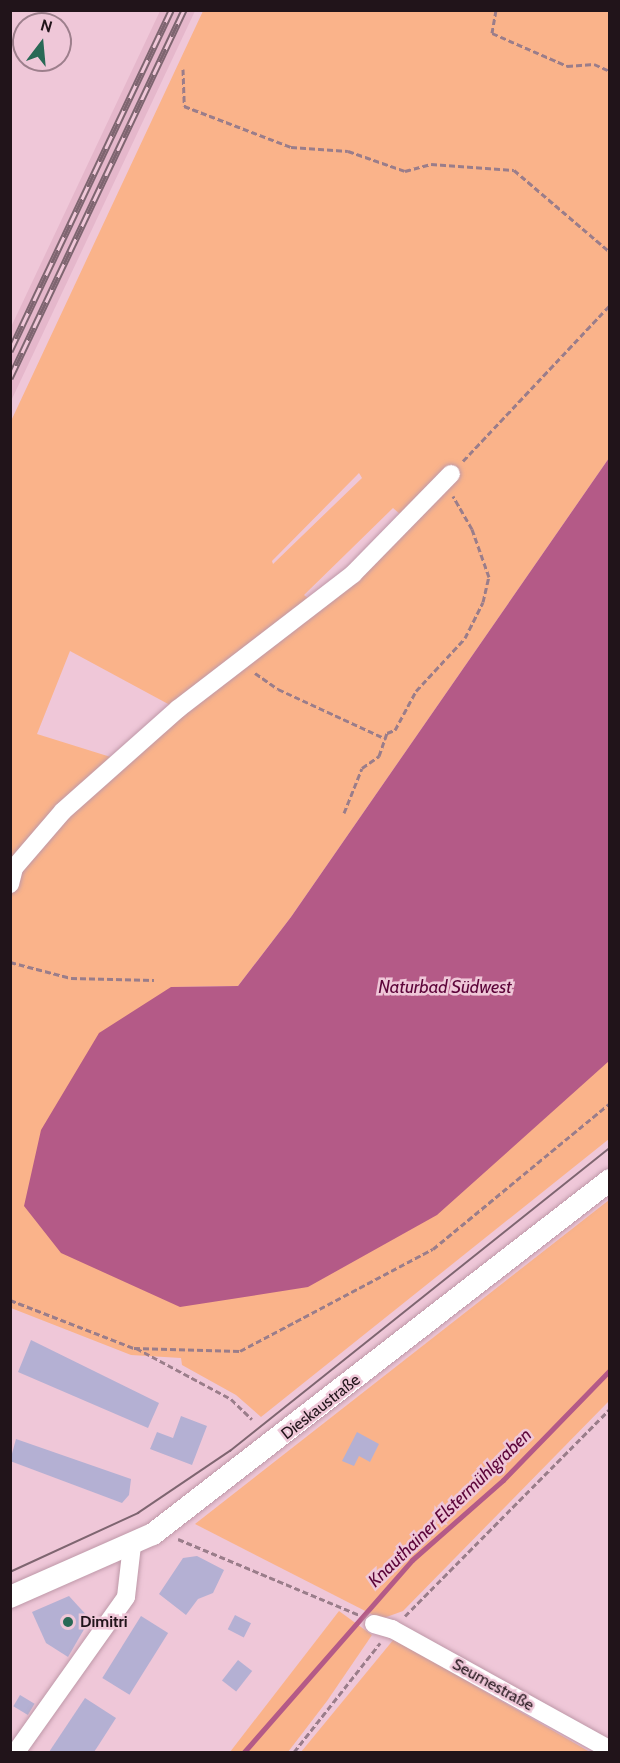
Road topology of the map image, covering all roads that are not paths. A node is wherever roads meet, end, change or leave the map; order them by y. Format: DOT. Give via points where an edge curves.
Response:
graph roads {
  1 [pos="447,478"];
  2 [pos="10,884"];
  3 [pos="609,1180"];
  4 [pos="132,1545"];
  5 [pos="10,1597"];
  6 [pos="383,1627"];
  7 [pos="609,1750"];
  8 [pos="16,1752"];
  1 -- 2 [label="street" via="353,574 239,662 63,811 14,868"];
  3 -- 4 [label="main road, Dieskaustraße" via="153,1534"];
  4 -- 5 [label="main road, Dieskaustraße"];
  4 -- 8 [label="street" via="126,1597"];
  6 -- 7 [label="street, Seumestraße"];
}
